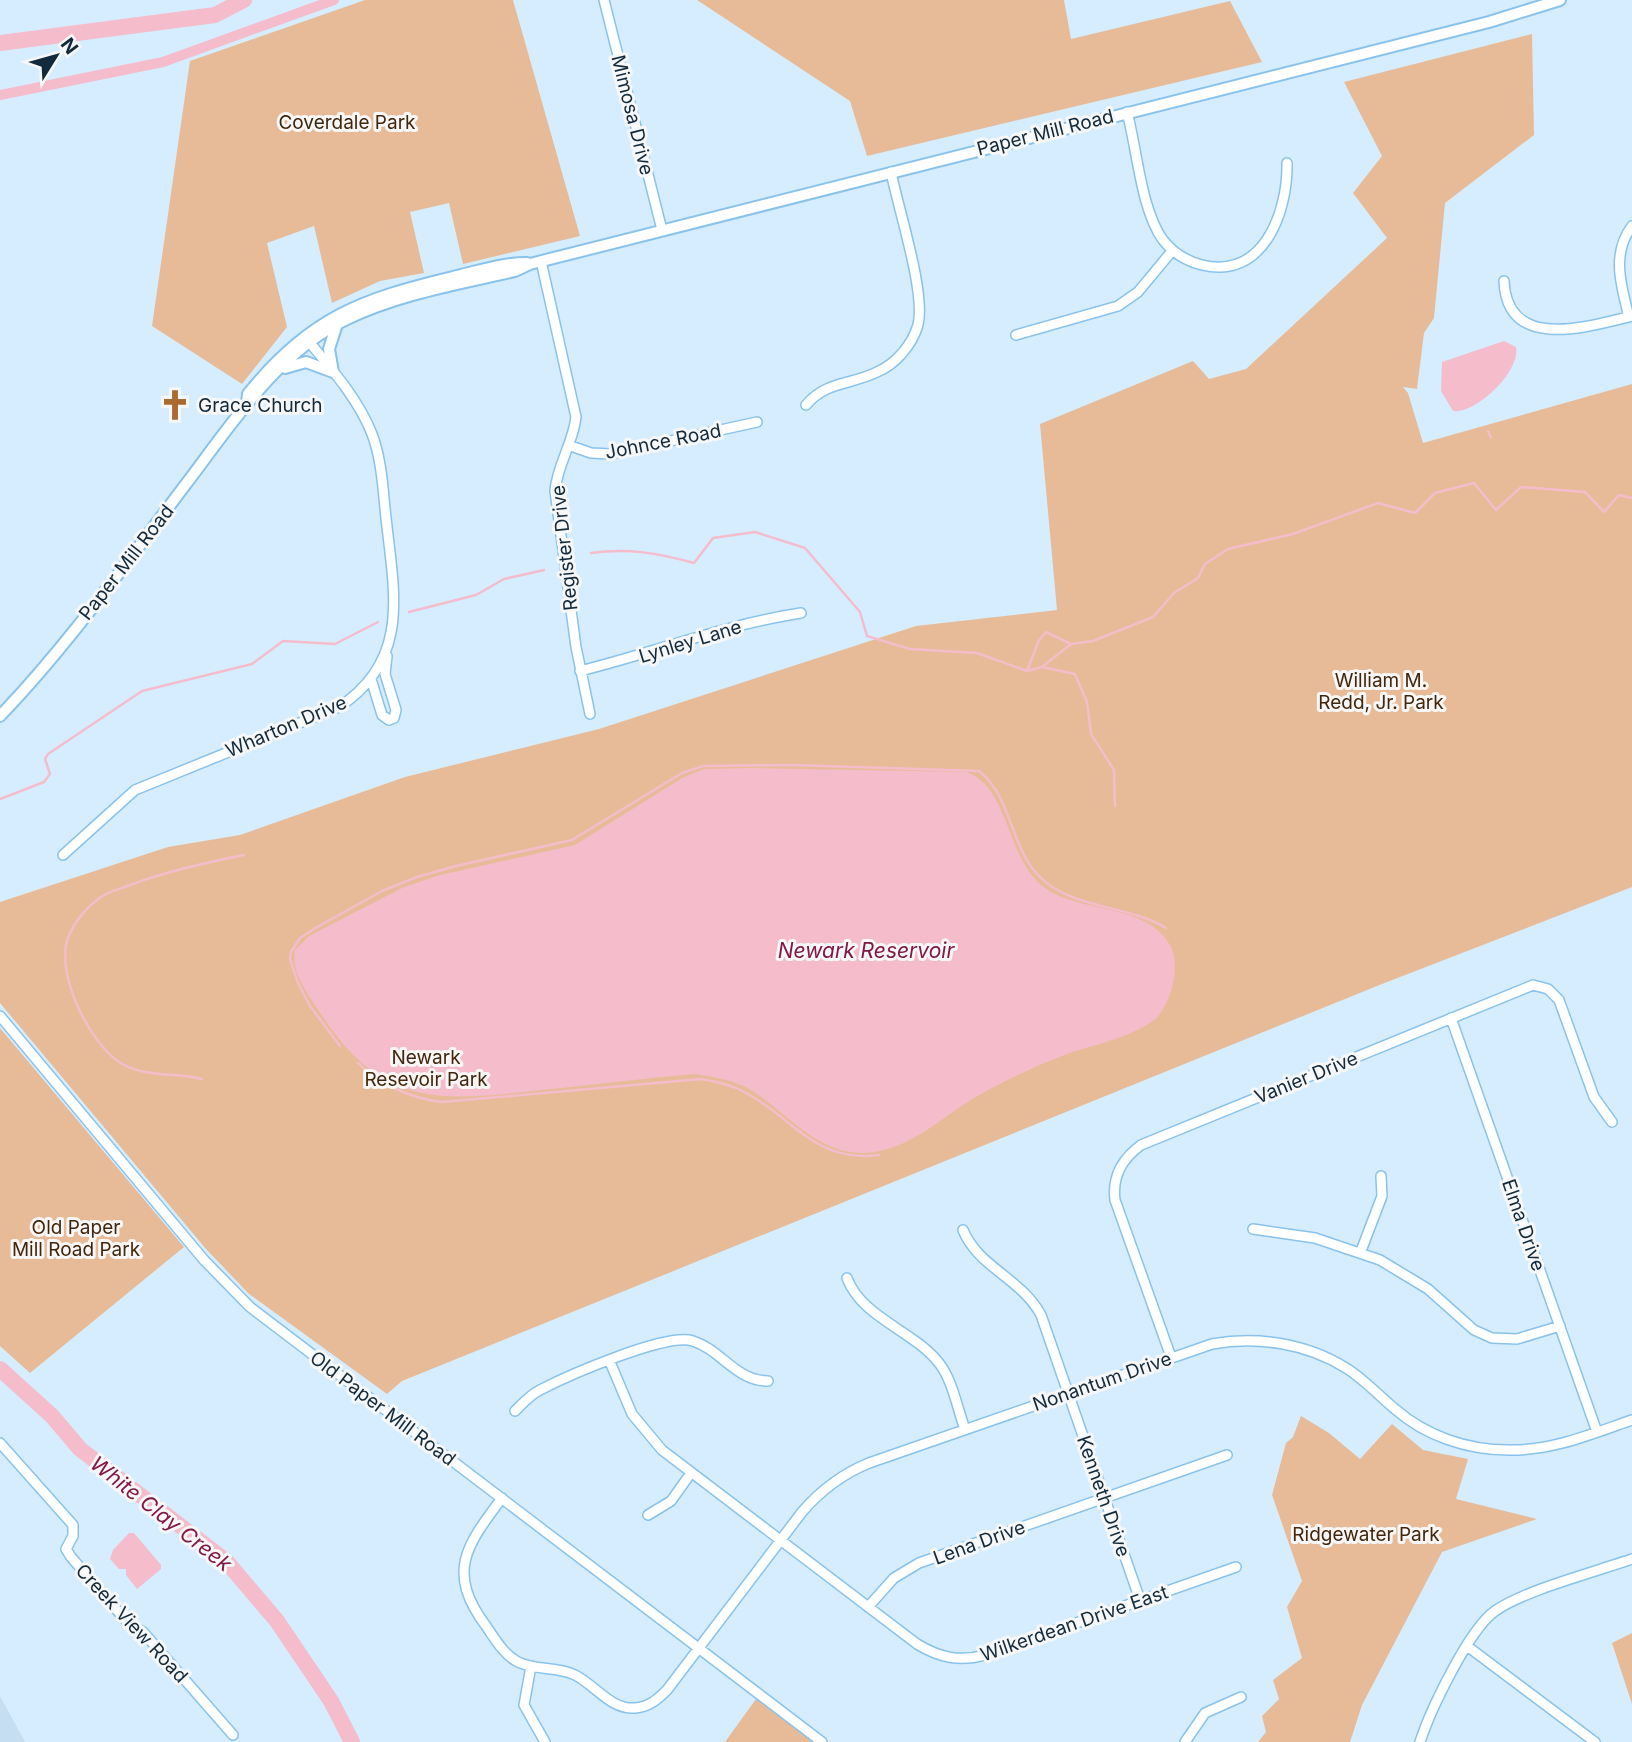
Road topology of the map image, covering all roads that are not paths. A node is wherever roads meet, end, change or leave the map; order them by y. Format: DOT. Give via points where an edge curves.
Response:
graph roads {
  1 [pos="604,0"];
  2 [pos="1560,0"];
  3 [pos="1127,112"];
  4 [pos="1287,163"];
  5 [pos="891,172"];
  6 [pos="1632,226"];
  7 [pos="662,230"];
  8 [pos="1172,251"];
  9 [pos="536,262"];
  10 [pos="1504,281"];
  11 [pos="1630,317"];
  12 [pos="337,324"];
  13 [pos="1016,335"];
  14 [pos="307,339"];
  15 [pos="277,372"];
  16 [pos="333,372"];
  17 [pos="247,405"];
  18 [pos="806,405"];
  19 [pos="757,422"];
  20 [pos="570,446"];
  21 [pos="801,613"];
  22 [pos="387,651"];
  23 [pos="580,671"];
  24 [pos="371,679"];
  25 [pos="590,714"];
  26 [pos="0,716"];
  27 [pos="63,855"];
  28 [pos="0,1016"];
  29 [pos="1451,1018"];
  30 [pos="1612,1122"];
  31 [pos="1381,1176"];
  32 [pos="1254,1229"];
  33 [pos="963,1230"];
  34 [pos="1362,1251"];
  35 [pos="847,1278"];
  36 [pos="1560,1326"];
  37 [pos="1171,1357"];
  38 [pos="610,1362"];
  39 [pos="768,1381"];
  40 [pos="1068,1393"];
  41 [pos="515,1411"];
  42 [pos="1632,1420"];
  43 [pos="965,1429"];
  44 [pos="1597,1432"];
  45 [pos="0,1443"];
  46 [pos="1227,1455"];
  47 [pos="691,1473"];
  48 [pos="1104,1497"];
  49 [pos="502,1498"];
  50 [pos="648,1514"];
  51 [pos="780,1540"];
  52 [pos="1632,1559"];
  53 [pos="1236,1567"];
  54 [pos="1140,1600"];
  55 [pos="868,1607"];
  56 [pos="1467,1646"];
  57 [pos="699,1648"];
  58 [pos="531,1666"];
  59 [pos="1241,1697"];
  60 [pos="233,1735"];
  61 [pos="545,1742"];
  62 [pos="822,1742"];
  63 [pos="1185,1742"];
  64 [pos="1420,1742"];
  65 [pos="1595,1742"];
  1 -- 7 [label="street, Mimosa Drive"];
  2 -- 3 [label="main road, Paper Mill Road" via="1489,22"];
  3 -- 5 [label="main road, Paper Mill Road"];
  3 -- 8 [label="street" via="1151,215"];
  4 -- 8 [label="street" via="1280,216 1253,255 1217,267 1195,263"];
  5 -- 7 [label="main road, Paper Mill Road"];
  5 -- 18 [label="street" via="918,293 918,325 909,344 887,367 825,388"];
  6 -- 11 [label="street" via="1623,240 1618,265"];
  7 -- 9 [label="main road, Paper Mill Road"];
  8 -- 13 [label="street" via="1138,292 1118,306"];
  9 -- 12 [label="main road, Paper Mill Road" via="383,304"];
  9 -- 14 [label="main road, Paper Mill Road" via="512,263 380,296 342,312"];
  9 -- 20 [label="street, Register Drive" via="573,398 576,417"];
  10 -- 11 [label="street" via="1512,307 1544,329 1577,330"];
  12 -- 14 [label="main road, Paper Mill Road"];
  12 -- 16 [label="main road" via="329,349"];
  14 -- 15 [label="main road, Paper Mill Road"];
  14 -- 16 [label="street, Wharton Drive"];
  14 -- 17 [label="main road, Paper Mill Road" via="271,366 248,394"];
  15 -- 16 [label="main road" via="306,362"];
  15 -- 17 [label="main road, Paper Mill Road"];
  16 -- 22 [label="street, Wharton Drive" via="373,435 380,470 395,600"];
  17 -- 26 [label="main road, Paper Mill Road" via="77,626"];
  19 -- 20 [label="street, Johnce Road" via="611,454"];
  20 -- 23 [label="street, Register Drive" via="555,491"];
  21 -- 23 [label="street, Lynley Lane"];
  22 -- 24 [label="street, Wharton Drive"];
  22 -- 24 [label="street" via="394,718 382,715"];
  23 -- 25 [label="street, Register Drive"];
  24 -- 27 [label="street, Wharton Drive" via="339,707 135,790"];
  28 -- 49 [label="street, Old Paper Mill Road" via="240,1297"];
  29 -- 30 [label="street, Vanier Drive" via="1525,987 1548,989 1559,1000 1594,1097"];
  29 -- 36 [label="street, Elma Drive"];
  29 -- 37 [label="street, Vanier Drive" via="1150,1141 1126,1158 1117,1173 1115,1200"];
  31 -- 34 [label="street" via="1382,1196"];
  32 -- 34 [label="street" via="1298,1234"];
  33 -- 40 [label="street, Kenneth Drive" via="977,1253 1035,1304"];
  34 -- 36 [label="street" via="1411,1278 1483,1335 1517,1339"];
  35 -- 43 [label="street" via="858,1298 937,1360"];
  36 -- 44 [label="street, Elma Drive"];
  37 -- 40 [label="street, Nonantum Drive"];
  37 -- 44 [label="street, Nonantum Drive" via="1228,1341 1299,1347 1344,1367 1417,1425 1446,1440 1475,1447 1540,1449"];
  38 -- 39 [label="street" via="666,1339 685,1338 705,1346 749,1379"];
  38 -- 41 [label="street" via="539,1390"];
  38 -- 47 [label="street, Wilkerdean Drive East" via="640,1427"];
  40 -- 43 [label="street, Nonantum Drive"];
  40 -- 48 [label="street, Kenneth Drive"];
  42 -- 44 [label="street, Nonantum Drive"];
  43 -- 51 [label="street, Nonantum Drive" via="844,1475 813,1500"];
  45 -- 60 [label="street, Creek View Road" via="73,1525 66,1549 71,1557"];
  46 -- 48 [label="street, Lena Drive"];
  47 -- 50 [label="street" via="671,1501"];
  47 -- 51 [label="street, Wilkerdean Drive East"];
  48 -- 54 [label="street, Kenneth Drive"];
  48 -- 55 [label="street, Lena Drive" via="919,1563 894,1578"];
  49 -- 57 [label="street, Old Paper Mill Road"];
  49 -- 58 [label="street" via="469,1544 463,1564 464,1585 471,1605 503,1649"];
  51 -- 55 [label="street, Wilkerdean Drive East"];
  51 -- 57 [label="street, Nonantum Drive"];
  52 -- 56 [label="street" via="1502,1607 1484,1621"];
  53 -- 54 [label="street, Wilkerdean Drive East"];
  54 -- 55 [label="street, Wilkerdean Drive East" via="962,1659 928,1651"];
  56 -- 64 [label="street"];
  56 -- 65 [label="street"];
  57 -- 58 [label="street, Nonantum Drive" via="654,1702 636,1708 609,1700 576,1675"];
  57 -- 62 [label="street, Old Paper Mill Road"];
  58 -- 61 [label="street" via="524,1706"];
  59 -- 63 [label="street" via="1205,1713"];
}
